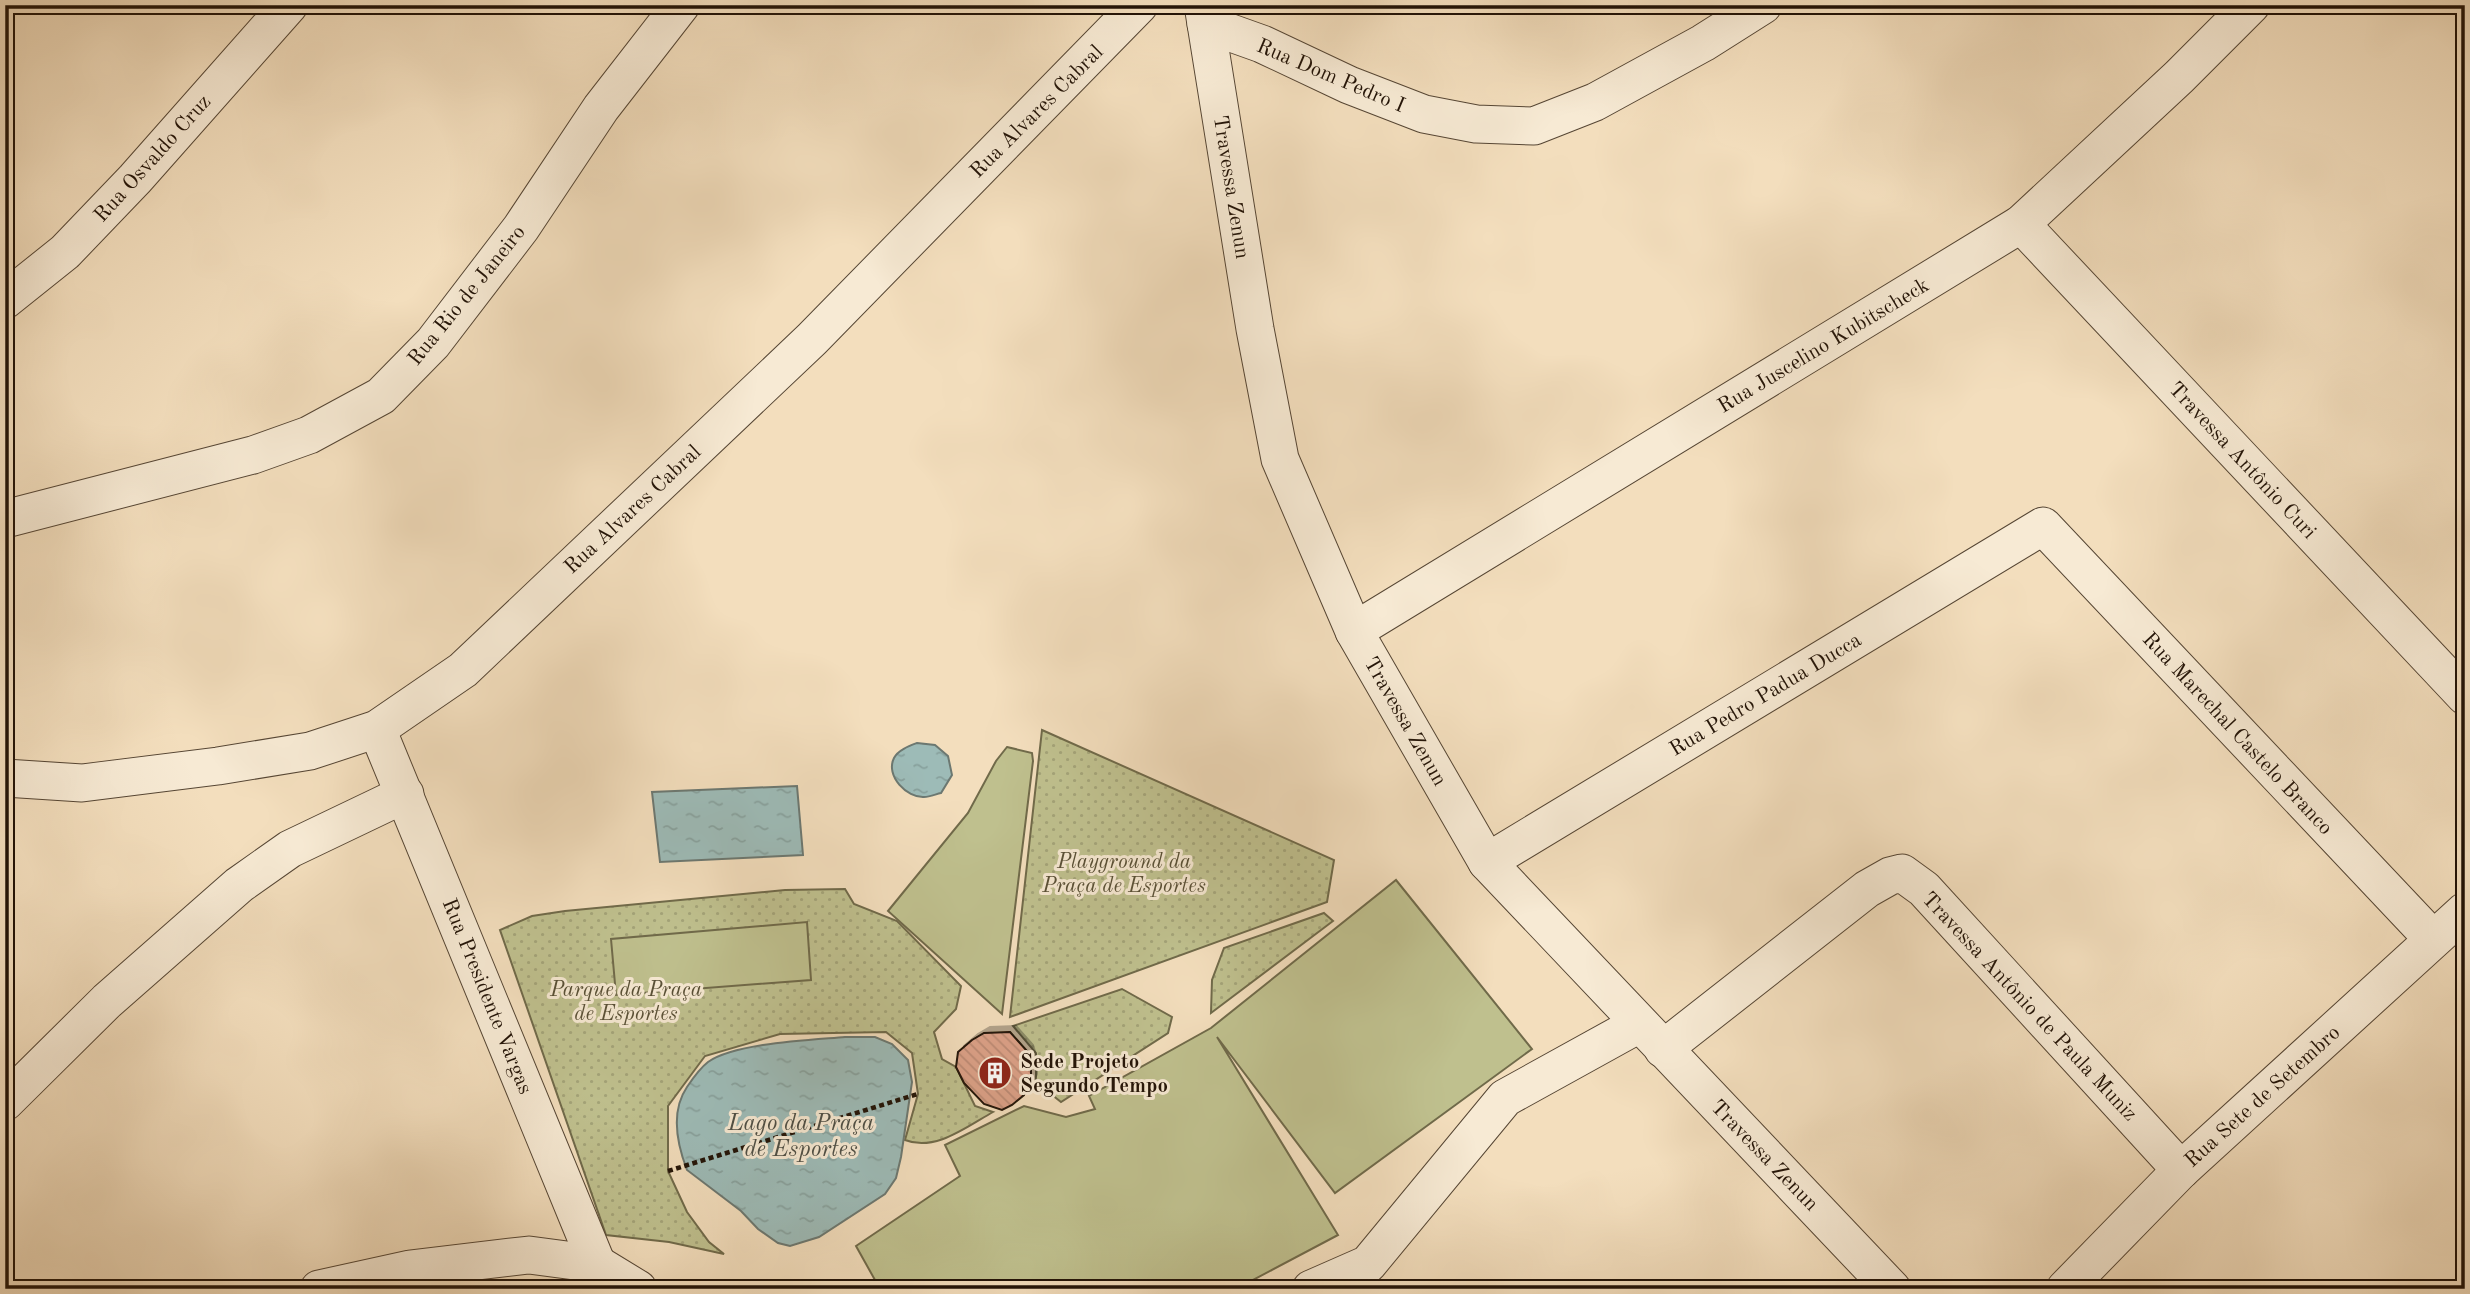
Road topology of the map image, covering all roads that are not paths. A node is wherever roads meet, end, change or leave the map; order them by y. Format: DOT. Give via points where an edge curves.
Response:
graph roads {
  1 [pos="289,5"];
  2 [pos="681,5"];
  3 [pos="1139,5"];
  4 [pos="1763,5"];
  5 [pos="2251,5"];
  6 [pos="1205,15"];
  7 [pos="2021,224"];
  8 [pos="5,300"];
  9 [pos="5,519"];
  10 [pos="2043,526"];
  11 [pos="1354,631"];
  12 [pos="2465,696"];
  13 [pos="377,729"];
  14 [pos="5,779"];
  15 [pos="405,794"];
  16 [pos="1487,862"];
  17 [pos="2465,911"];
  18 [pos="2433,939"];
  19 [pos="1651,1037"];
  20 [pos="5,1102"];
  21 [pos="2181,1170"];
  22 [pos="597,1264"];
  23 [pos="319,1289"];
  24 [pos="638,1289"];
  25 [pos="1311,1289"];
  26 [pos="1892,1289"];
  27 [pos="2065,1289"];
  1 -- 8 [label="street, Rua Osvaldo Cruz" via="65,252"];
  2 -- 9 [label="street, Rua Rio de Janeiro" via="601,108 521,228 433,344 381,396 309,435 253,455"];
  3 -- 13 [label="street, Rua Alvares Cabral" via="812,339 463,670"];
  4 -- 6 [label="street, Rua Dom Pedro I" via="1595,102 1534,126 1476,124 1424,114 1349,86"];
  5 -- 7 [label="street, Rua Juscelino Kubitscheck"];
  6 -- 11 [label="street, Travessa Zenun" via="1280,458"];
  7 -- 11 [label="street, Rua Juscelino Kubitscheck"];
  7 -- 12 [label="street, Travessa Antônio Curi"];
  10 -- 16 [label="street, Rua Pedro Padua Ducca"];
  10 -- 18 [label="street, Rua Marechal Castelo Branco"];
  11 -- 16 [label="street, Travessa Zenun"];
  13 -- 14 [label="street, Rua Alvares Cabral" via="310,751 218,766 82,783"];
  13 -- 15 [label="street, Rua Presidente Vargas"];
  15 -- 20 [label="street" via="290,849 239,885 107,1001"];
  15 -- 22 [label="street, Rua Presidente Vargas"];
  16 -- 19 [label="street, Travessa Zenun"];
  17 -- 18 [label="street, Rua Sete de Setembro"];
  18 -- 21 [label="street, Rua Sete de Setembro"];
  19 -- 21 [label="street, Travessa Antônio de Paula Muniz" via="1867,889 1902,873 1924,889"];
  19 -- 25 [label="street" via="1505,1098 1368,1264"];
  19 -- 26 [label="street, Travessa Zenun"];
  21 -- 27 [label="street, Rua Sete de Setembro"];
  22 -- 23 [label="street" via="529,1255 410,1269"];
  22 -- 24 [label="street"];
}
